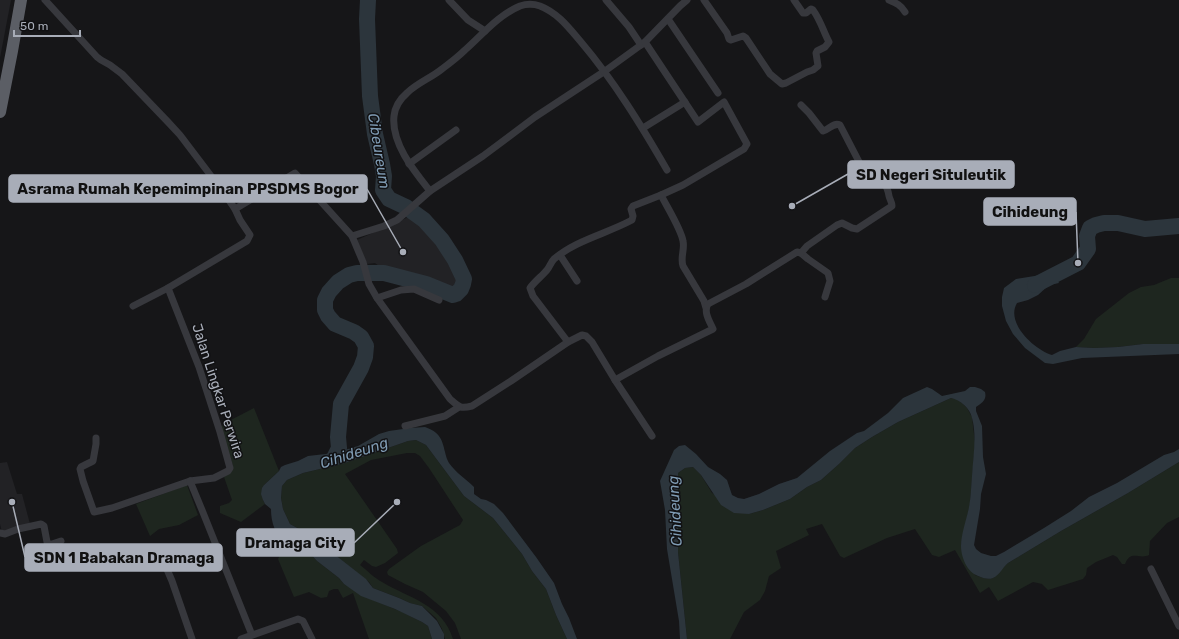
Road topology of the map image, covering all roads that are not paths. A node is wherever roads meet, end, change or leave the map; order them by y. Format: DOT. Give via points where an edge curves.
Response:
graph roads {
  1 [pos="21,0"];
  2 [pos="45,0"];
  3 [pos="449,0"];
  4 [pos="542,0"];
  5 [pos="606,0"];
  6 [pos="687,0"];
  7 [pos="704,0"];
  8 [pos="794,0"];
  9 [pos="889,0"];
  10 [pos="545,8"];
  11 [pos="905,12"];
  12 [pos="668,19"];
  13 [pos="485,31"];
  14 [pos="643,44"];
  15 [pos="605,71"];
  16 [pos="718,93"];
  17 [pos="685,102"];
  18 [pos="801,105"];
  19 [pos="0,112"];
  20 [pos="643,128"];
  21 [pos="456,130"];
  22 [pos="408,164"];
  23 [pos="667,170"];
  24 [pos="430,191"];
  25 [pos="661,195"];
  26 [pos="235,209"];
  27 [pos="352,236"];
  28 [pos="801,253"];
  29 [pos="560,255"];
  30 [pos="577,282"];
  31 [pos="168,288"];
  32 [pos="825,297"];
  33 [pos="377,298"];
  34 [pos="439,300"];
  35 [pos="133,306"];
  36 [pos="706,308"];
  37 [pos="568,342"];
  38 [pos="615,380"];
  39 [pos="459,407"];
  40 [pos="405,426"];
  41 [pos="652,436"];
  42 [pos="96,438"];
  43 [pos="190,481"];
  44 [pos="0,533"];
  45 [pos="61,540"];
  46 [pos="160,553"];
  47 [pos="1151,569"];
  48 [pos="1179,626"];
  49 [pos="252,635"];
  50 [pos="192,639"];
  51 [pos="241,639"];
  52 [pos="312,639"];
  1 -- 19 [label="highway"];
  2 -- 26 [label="street" via="97,57 122,74 176,131"];
  3 -- 13 [label="street" via="468,20"];
  4 -- 10 [label="street"];
  5 -- 14 [label="street"];
  6 -- 12 [label="street"];
  7 -- 8 [label="street" via="729,39 742,36 746,38 770,74 782,84 818,66 816,50 825,47 829,42 814,10 803,13"];
  9 -- 11 [label="street" via="902,6"];
  10 -- 13 [label="street" via="534,4 520,6"];
  10 -- 15 [label="street" via="562,20"];
  12 -- 14 [label="street"];
  12 -- 16 [label="street"];
  13 -- 22 [label="street" via="450,63 407,92 396,107 395,131"];
  14 -- 15 [label="street"];
  14 -- 17 [label="street"];
  15 -- 20 [label="street"];
  15 -- 24 [label="street"];
  17 -- 20 [label="street"];
  17 -- 25 [label="street" via="698,122 724,102 747,144 744,149 727,160"];
  18 -- 28 [label="street" via="823,131 835,124 840,125 870,183 882,179 888,189 892,205 857,229 842,223 837,225"];
  20 -- 23 [label="street"];
  21 -- 22 [label="street"];
  22 -- 24 [label="street"];
  24 -- 27 [label="street" via="397,220"];
  25 -- 29 [label="street" via="633,206 632,220 583,241"];
  25 -- 36 [label="street" via="683,240 683,266"];
  26 -- 27 [label="street" via="295,173"];
  26 -- 31 [label="street" via="250,235 249,239"];
  27 -- 33 [label="street" via="369,284"];
  28 -- 32 [label="street" via="828,273 830,281"];
  28 -- 36 [label="street" via="797,252 708,304"];
  29 -- 30 [label="street"];
  29 -- 37 [label="street" via="553,260 530,291"];
  31 -- 35 [label="street"];
  31 -- 43 [label="street, Jalan Lingkar Perwira" via="199,367 230,468 214,478"];
  33 -- 34 [label="street" via="401,290 414,289"];
  33 -- 39 [label="street" via="450,399"];
  36 -- 38 [label="street" via="713,329"];
  37 -- 38 [label="street" via="578,336 586,336"];
  37 -- 39 [label="street" via="472,406"];
  38 -- 41 [label="street"];
  39 -- 40 [label="street" via="445,416"];
  42 -- 43 [label="street, Jalan Lingkar Perwira" via="93,461 80,469 94,512"];
  43 -- 49 [label="street"];
  44 -- 45 [label="street" via="41,524 44,526 49,544"];
  46 -- 50 [label="street"];
  47 -- 48 [label="street"];
  49 -- 51 [label="street"];
  49 -- 52 [label="street" via="298,619 303,621"];
}
